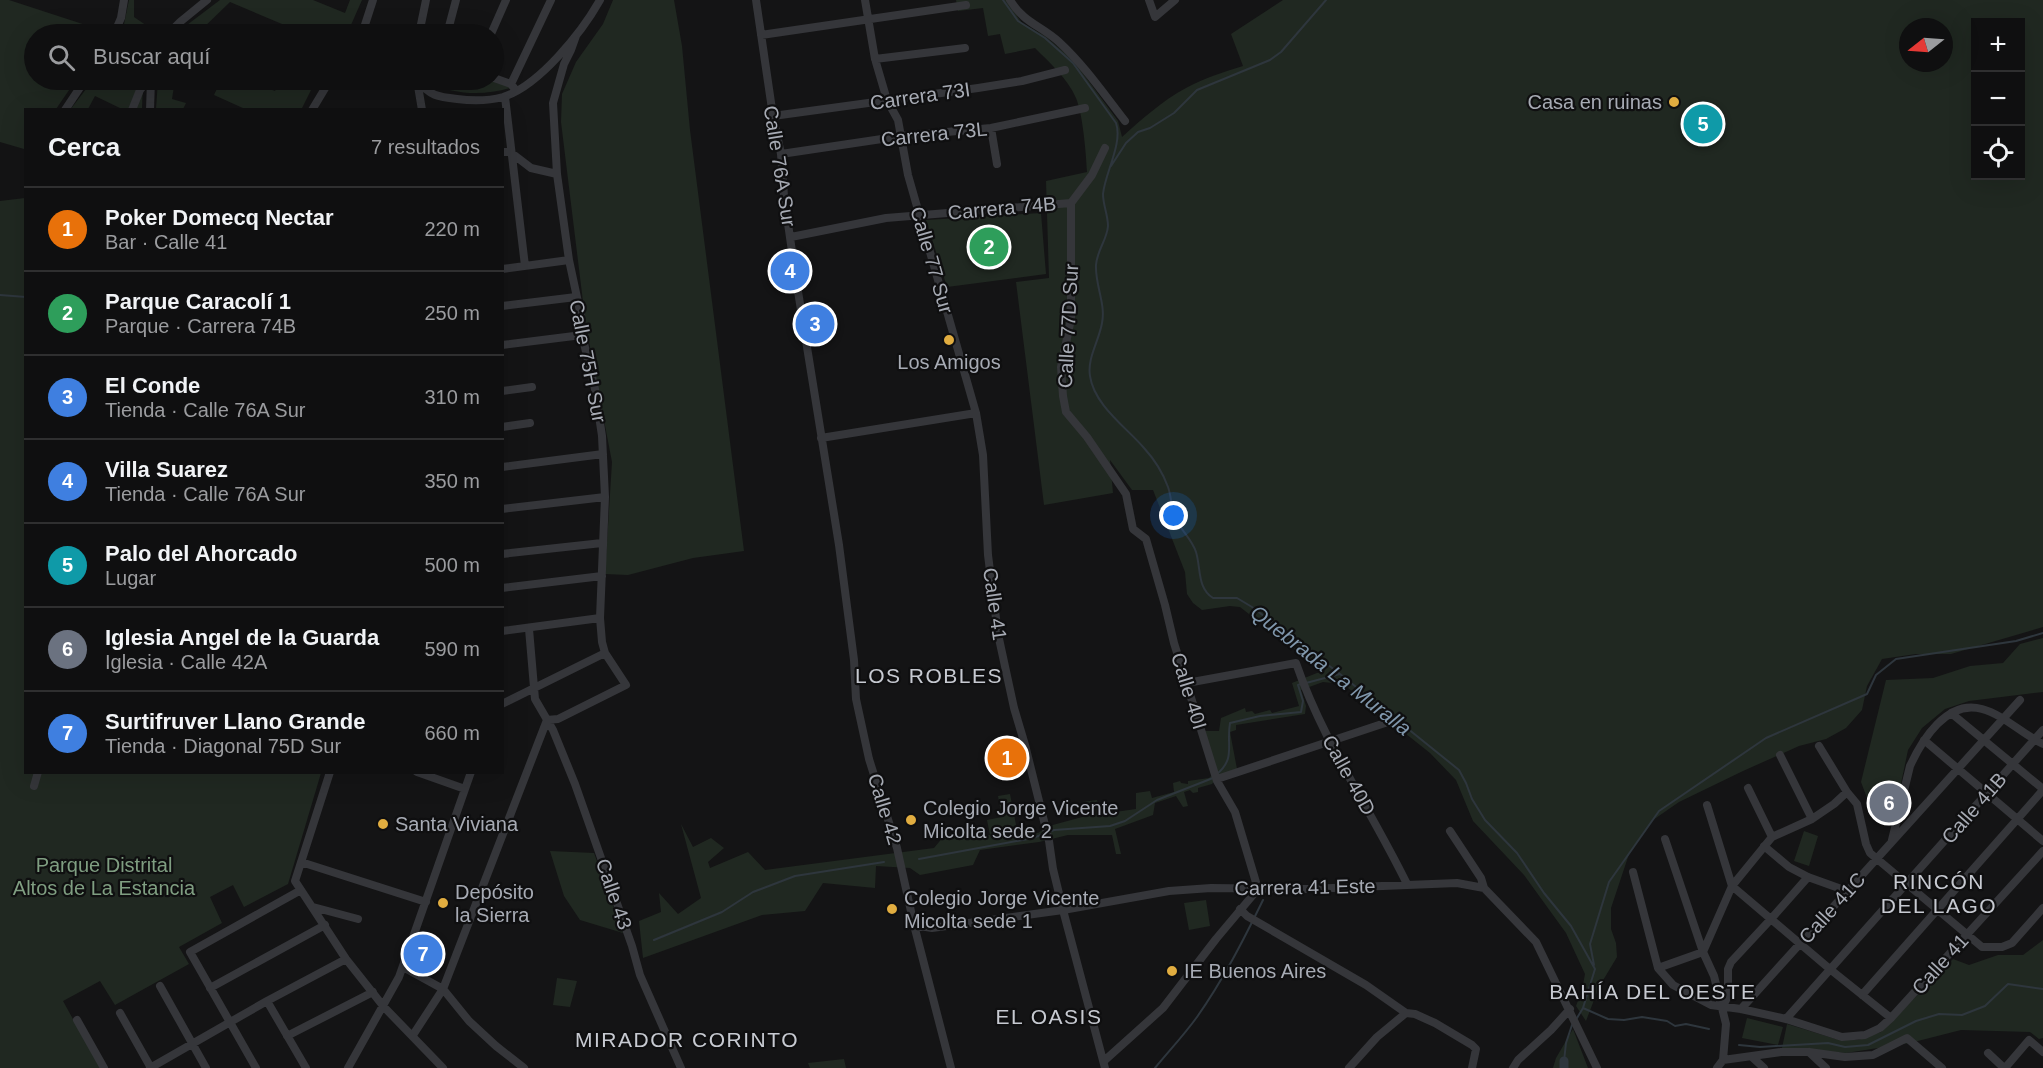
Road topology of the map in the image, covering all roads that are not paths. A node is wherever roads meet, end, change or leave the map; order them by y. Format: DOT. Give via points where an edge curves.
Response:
graph roads {
  1 [pos="124,0"];
  2 [pos="207,0"];
  3 [pos="373,0"];
  4 [pos="426,0"];
  5 [pos="456,0"];
  6 [pos="506,0"];
  7 [pos="551,0"];
  8 [pos="600,0"];
  9 [pos="756,0"];
  10 [pos="866,0"];
  11 [pos="1010,0"];
  12 [pos="1149,0"];
  13 [pos="1175,0"];
  14 [pos="966,5"];
  15 [pos="868,20"];
  16 [pos="118,24"];
  17 [pos="178,24"];
  18 [pos="365,24"];
  19 [pos="421,24"];
  20 [pos="450,24"];
  21 [pos="495,24"];
  22 [pos="761,35"];
  23 [pos="576,36"];
  24 [pos="965,48"];
  25 [pos="875,59"];
  26 [pos="1065,70"];
  27 [pos="504,82"];
  28 [pos="514,87"];
  29 [pos="78,90"];
  30 [pos="140,90"];
  31 [pos="150,90"];
  32 [pos="324,90"];
  33 [pos="419,90"];
  34 [pos="427,90"];
  35 [pos="505,97"];
  36 [pos="887,100"];
  37 [pos="66,108"];
  38 [pos="133,108"];
  39 [pos="150,108"];
  40 [pos="313,108"];
  41 [pos="422,108"];
  42 [pos="1085,108"];
  43 [pos="773,116"];
  44 [pos="1125,121"];
  45 [pos="991,128"];
  46 [pos="902,136"];
  47 [pos="1105,148"];
  48 [pos="506,152"];
  49 [pos="781,154"];
  50 [pos="997,164"];
  51 [pos="557,174"];
  52 [pos="1071,203"];
  53 [pos="919,215"];
  54 [pos="791,237"];
  55 [pos="569,260"];
  56 [pos="525,266"];
  57 [pos="504,269"];
  58 [pos="576,297"];
  59 [pos="504,306"];
  60 [pos="582,335"];
  61 [pos="504,345"];
  62 [pos="532,387"];
  63 [pos="504,391"];
  64 [pos="976,413"];
  65 [pos="530,423"];
  66 [pos="504,427"];
  67 [pos="821,438"];
  68 [pos="603,454"];
  69 [pos="504,467"];
  70 [pos="1126,494"];
  71 [pos="605,497"];
  72 [pos="504,509"];
  73 [pos="987,522"];
  74 [pos="603,543"];
  75 [pos="839,545"];
  76 [pos="504,554"];
  77 [pos="602,576"];
  78 [pos="504,588"];
  79 [pos="600,618"];
  80 [pos="529,629"];
  81 [pos="504,632"];
  82 [pos="605,653"];
  83 [pos="1187,683"];
  84 [pos="533,689"];
  85 [pos="2020,700"];
  86 [pos="504,703"];
  87 [pos="1951,713"];
  88 [pos="2003,719"];
  89 [pos="547,720"];
  90 [pos="1386,723"];
  91 [pos="2043,730"];
  92 [pos="1924,740"];
  93 [pos="1985,740"];
  94 [pos="2034,740"];
  95 [pos="1329,741"];
  96 [pos="2043,744"];
  97 [pos="1819,746"];
  98 [pos="1780,755"];
  99 [pos="2013,763"];
  100 [pos="1959,768"];
  101 [pos="37,774"];
  102 [pos="329,774"];
  103 [pos="423,774"];
  104 [pos="470,774"];
  105 [pos="1216,779"];
  106 [pos="34,786"];
  107 [pos="1748,788"];
  108 [pos="465,789"];
  109 [pos="2043,790"];
  110 [pos="1847,792"];
  111 [pos="1987,793"];
  112 [pos="1707,805"];
  113 [pos="1812,819"];
  114 [pos="2017,819"];
  115 [pos="1450,831"];
  116 [pos="1772,837"];
  117 [pos="1665,839"];
  118 [pos="1892,841"];
  119 [pos="2043,841"];
  120 [pos="1764,846"];
  121 [pos="2043,851"];
  122 [pos="1876,859"];
  123 [pos="301,862"];
  124 [pos="1633,872"];
  125 [pos="1808,877"];
  126 [pos="1407,884"];
  127 [pos="1906,885"];
  128 [pos="1732,886"];
  129 [pos="1484,888"];
  130 [pos="1258,889"];
  131 [pos="301,890"];
  132 [pos="1847,891"];
  133 [pos="426,902"];
  134 [pos="313,907"];
  135 [pos="2043,908"];
  136 [pos="1240,909"];
  137 [pos="1936,909"];
  138 [pos="1063,910"];
  139 [pos="358,919"];
  140 [pos="1771,919"];
  141 [pos="325,925"];
  142 [pos="915,925"];
  143 [pos="1967,935"];
  144 [pos="1801,943"];
  145 [pos="1702,952"];
  146 [pos="346,959"];
  147 [pos="403,967"];
  148 [pos="1658,968"];
  149 [pos="1831,970"];
  150 [pos="160,987"];
  151 [pos="210,988"];
  152 [pos="443,989"];
  153 [pos="373,992"];
  154 [pos="1862,995"];
  155 [pos="267,1001"];
  156 [pos="384,1007"];
  157 [pos="1722,1008"];
  158 [pos="1741,1009"];
  159 [pos="1571,1012"];
  160 [pos="120,1013"];
  161 [pos="1406,1013"];
  162 [pos="1891,1018"];
  163 [pos="1786,1019"];
  164 [pos="77,1020"];
  165 [pos="230,1023"];
  166 [pos="413,1035"];
  167 [pos="287,1036"];
  168 [pos="192,1044"];
  169 [pos="1809,1052"];
  170 [pos="2043,1052"];
  171 [pos="1988,1053"];
  172 [pos="1752,1057"];
  173 [pos="354,1059"];
  174 [pos="1723,1060"];
  175 [pos="1105,1065"];
  176 [pos="104,1068"];
  177 [pos="151,1068"];
  178 [pos="206,1068"];
  179 [pos="256,1068"];
  180 [pos="306,1068"];
  181 [pos="348,1068"];
  182 [pos="359,1068"];
  183 [pos="443,1068"];
  184 [pos="524,1068"];
  185 [pos="681,1068"];
  186 [pos="951,1068"];
  187 [pos="1350,1068"];
  188 [pos="1472,1068"];
  189 [pos="1513,1068"];
  190 [pos="1597,1068"];
  191 [pos="1717,1068"];
  192 [pos="1764,1068"];
  193 [pos="1826,1068"];
  194 [pos="1942,1068"];
  195 [pos="2005,1068"];
  1 -- 16 [label="street"];
  2 -- 17 [label="street"];
  3 -- 18 [label="street"];
  4 -- 19 [label="street"];
  5 -- 20 [label="street"];
  6 -- 21 [label="street"];
  7 -- 28 [label="street"];
  8 -- 23 [label="street"];
  9 -- 22 [label="street, Calle 76A Sur"];
  10 -- 15 [label="street, Calle 77 Sur"];
  11 -- 44 [label="street" via="1025,19 1057,40 1078,61"];
  12 -- 13 [label="street" via="1155,17"];
  14 -- 15 [label="street"];
  15 -- 22 [label="street"];
  15 -- 25 [label="street, Calle 77 Sur"];
  22 -- 43 [label="street, Calle 76A Sur"];
  23 -- 28 [label="street" via="534,80"];
  23 -- 51 [label="street, Calle 75H Sur" via="553,103"];
  24 -- 25 [label="street"];
  25 -- 36 [label="street, Calle 77 Sur"];
  26 -- 36 [label="street, Carrera 73I" via="1022,81"];
  27 -- 28 [label="street"];
  28 -- 35 [label="street"];
  29 -- 37 [label="street"];
  30 -- 38 [label="street"];
  31 -- 39 [label="street"];
  32 -- 40 [label="street"];
  33 -- 41 [label="street"];
  34 -- 35 [label="street" via="442,98 482,101"];
  35 -- 48 [label="street"];
  36 -- 43 [label="street, Carrera 73I"];
  36 -- 46 [label="street, Calle 77 Sur"];
  42 -- 45 [label="street, Carrera 73L"];
  43 -- 49 [label="street, Calle 76A Sur"];
  45 -- 46 [label="street, Carrera 73L"];
  45 -- 50 [label="street"];
  46 -- 49 [label="street, Carrera 73L"];
  46 -- 53 [label="street, Calle 77 Sur"];
  47 -- 52 [label="street" via="1092,176"];
  48 -- 51 [label="street" via="531,168"];
  48 -- 56 [label="street"];
  49 -- 54 [label="street, Calle 76A Sur"];
  51 -- 55 [label="street, Calle 75H Sur"];
  52 -- 53 [label="street, Carrera 74B"];
  52 -- 70 [label="street, Calle 77D Sur" via="1071,319 1061,368 1066,412"];
  53 -- 54 [label="street, Carrera 74B"];
  53 -- 64 [label="street, Calle 77 Sur"];
  54 -- 67 [label="street, Calle 76A Sur"];
  55 -- 56 [label="street"];
  55 -- 58 [label="street, Calle 75H Sur"];
  56 -- 57 [label="street"];
  58 -- 59 [label="street"];
  58 -- 60 [label="street, Calle 75H Sur"];
  60 -- 61 [label="street"];
  60 -- 68 [label="street, Calle 75H Sur" via="595,388"];
  62 -- 63 [label="street"];
  64 -- 67 [label="street"];
  64 -- 73 [label="street, Calle 77 Sur"];
  65 -- 66 [label="street"];
  67 -- 75 [label="street, Calle 76A Sur"];
  68 -- 69 [label="street"];
  68 -- 71 [label="street, Calle 75H Sur"];
  70 -- 83 [label="street, Calle 40I" via="1132,529 1146,539"];
  71 -- 72 [label="street"];
  71 -- 74 [label="street, Calle 75H Sur"];
  73 -- 138 [label="street, Calle 41" via="998,634"];
  74 -- 76 [label="street"];
  74 -- 77 [label="street, Calle 75H Sur"];
  75 -- 142 [label="street, Calle 42" via="856,699"];
  77 -- 78 [label="street"];
  77 -- 79 [label="street, Calle 75H Sur"];
  79 -- 80 [label="street"];
  79 -- 82 [label="street, Calle 75H Sur"];
  80 -- 81 [label="street"];
  80 -- 84 [label="street, Calle 43"];
  82 -- 84 [label="street"];
  82 -- 89 [label="street, Calle 75H Sur" via="626,685 558,719"];
  83 -- 95 [label="street, Calle 40D" via="1296,663"];
  83 -- 105 [label="street, Calle 40I"];
  84 -- 86 [label="street"];
  84 -- 89 [label="street, Calle 43"];
  85 -- 88 [label="street, Calle 41C"];
  87 -- 88 [label="street" via="1965,708 1981,709"];
  87 -- 92 [label="street"];
  87 -- 93 [label="street"];
  88 -- 93 [label="street, Calle 41C"];
  88 -- 94 [label="street"];
  89 -- 152 [label="street"];
  89 -- 185 [label="street, Calle 43" via="576,789 640,975"];
  90 -- 95 [label="street"];
  91 -- 94 [label="street, Calle 41B"];
  92 -- 100 [label="street"];
  92 -- 118 [label="street" via="1910,766"];
  93 -- 99 [label="street"];
  93 -- 100 [label="street, Calle 41C"];
  94 -- 96 [label="street"];
  94 -- 99 [label="street, Calle 41B"];
  95 -- 105 [label="street"];
  95 -- 126 [label="street, Calle 40D"];
  97 -- 110 [label="street"];
  98 -- 113 [label="street"];
  99 -- 109 [label="street"];
  99 -- 111 [label="street, Calle 41B"];
  100 -- 111 [label="street"];
  100 -- 118 [label="street, Calle 41C"];
  101 -- 106 [label="street"];
  102 -- 123 [label="street"];
  103 -- 108 [label="street"];
  104 -- 108 [label="street"];
  105 -- 130 [label="street, Calle 40I" via="1234,812"];
  107 -- 116 [label="street"];
  108 -- 133 [label="street"];
  109 -- 114 [label="street"];
  110 -- 113 [label="street"];
  110 -- 122 [label="street" via="1857,804 1866,844"];
  111 -- 114 [label="street"];
  111 -- 127 [label="street, Calle 41B"];
  112 -- 128 [label="street"];
  113 -- 116 [label="street"];
  114 -- 119 [label="street"];
  114 -- 137 [label="street"];
  115 -- 129 [label="street"];
  116 -- 120 [label="street"];
  117 -- 145 [label="street"];
  118 -- 122 [label="street, Calle 41C"];
  120 -- 125 [label="street"];
  120 -- 128 [label="street"];
  121 -- 143 [label="street, Calle 41"];
  122 -- 127 [label="street"];
  122 -- 132 [label="street, Calle 41C"];
  123 -- 131 [label="street" via="295,881"];
  123 -- 133 [label="street"];
  124 -- 148 [label="street"];
  125 -- 132 [label="street"];
  125 -- 140 [label="street"];
  126 -- 129 [label="street, Carrera 41 Este" via="1457,883"];
  126 -- 130 [label="street, Carrera 41 Este"];
  127 -- 137 [label="street"];
  127 -- 149 [label="street, Calle 41B"];
  128 -- 140 [label="street"];
  128 -- 145 [label="street"];
  129 -- 159 [label="street" via="1536,942"];
  130 -- 136 [label="street"];
  130 -- 138 [label="street, Carrera 41 Este" via="1169,891"];
  131 -- 134 [label="street"];
  131 -- 151 [label="street" via="190,952"];
  132 -- 144 [label="street, Calle 41C"];
  133 -- 147 [label="street"];
  134 -- 139 [label="street"];
  134 -- 141 [label="street"];
  135 -- 143 [label="street" via="2012,943 2002,947 1982,947"];
  136 -- 161 [label="street"];
  136 -- 175 [label="street" via="1163,1008"];
  137 -- 143 [label="street"];
  137 -- 154 [label="street"];
  138 -- 142 [label="street, Carrera 41 Este" via="932,928"];
  138 -- 175 [label="street, Calle 41"];
  140 -- 144 [label="street"];
  140 -- 157 [label="street" via="1731,962 1728,996"];
  141 -- 146 [label="street"];
  141 -- 151 [label="street"];
  142 -- 186 [label="street, Calle 42"];
  143 -- 162 [label="street, Calle 41"];
  144 -- 149 [label="street"];
  144 -- 158 [label="street, Calle 41C"];
  145 -- 148 [label="street"];
  145 -- 157 [label="street" via="1714,976"];
  146 -- 153 [label="street"];
  146 -- 155 [label="street"];
  147 -- 152 [label="street"];
  147 -- 156 [label="street"];
  148 -- 157 [label="street" via="1673,986"];
  149 -- 154 [label="street"];
  149 -- 163 [label="street, Calle 41B"];
  150 -- 168 [label="street"];
  151 -- 165 [label="street"];
  152 -- 166 [label="street"];
  152 -- 184 [label="street" via="469,1021"];
  153 -- 156 [label="street"];
  153 -- 167 [label="street"];
  154 -- 162 [label="street"];
  155 -- 165 [label="street"];
  155 -- 167 [label="street"];
  156 -- 166 [label="street"];
  156 -- 173 [label="street"];
  157 -- 158 [label="street"];
  157 -- 174 [label="street" via="1726,1024"];
  158 -- 163 [label="street"];
  159 -- 189 [label="street"];
  159 -- 190 [label="street"];
  160 -- 177 [label="street"];
  161 -- 187 [label="street" via="1377,1037"];
  161 -- 188 [label="street" via="1435,1023 1476,1048"];
  162 -- 163 [label="street, Calle 41" via="1880,1028 1853,1037"];
  164 -- 176 [label="street"];
  165 -- 168 [label="street"];
  165 -- 179 [label="street"];
  166 -- 183 [label="street"];
  167 -- 180 [label="street"];
  168 -- 177 [label="street"];
  168 -- 178 [label="street"];
  169 -- 172 [label="street"];
  169 -- 193 [label="street"];
  169 -- 194 [label="street" via="1845,1057 1873,1055 1907,1038"];
  170 -- 195 [label="street" via="2029,1040"];
  171 -- 195 [label="street"];
  172 -- 174 [label="street"];
  172 -- 192 [label="street"];
  173 -- 181 [label="street"];
  173 -- 182 [label="street"];
  174 -- 191 [label="street"];
}
